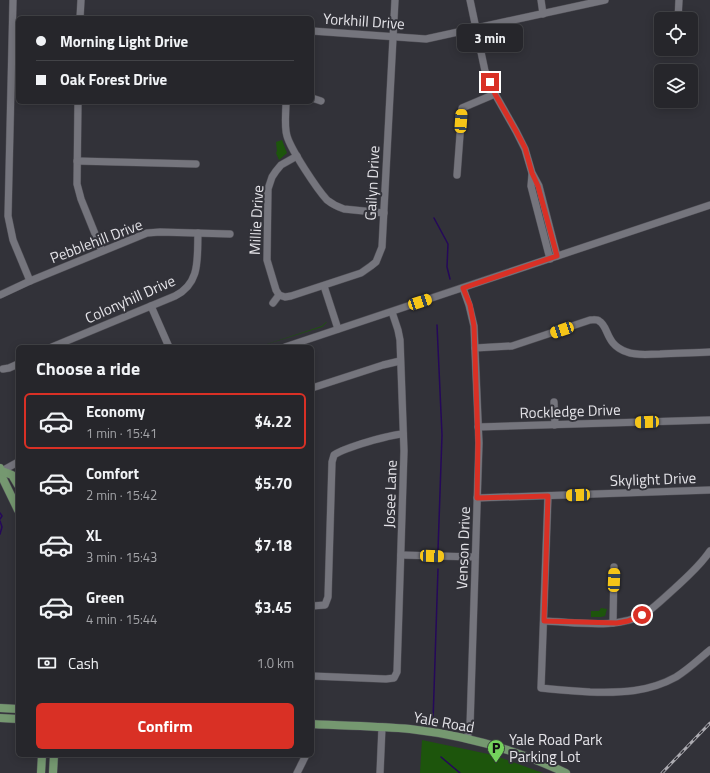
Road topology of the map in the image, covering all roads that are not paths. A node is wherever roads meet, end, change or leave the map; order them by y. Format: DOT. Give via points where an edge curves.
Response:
graph roads {
  1 [pos="13,0"];
  2 [pos="81,0"];
  3 [pos="395,0"];
  4 [pos="470,0"];
  5 [pos="541,0"];
  6 [pos="605,0"];
  7 [pos="679,0"];
  8 [pos="678,12"];
  9 [pos="543,14"];
  10 [pos="80,16"];
  11 [pos="476,29"];
  12 [pos="314,31"];
  13 [pos="394,36"];
  14 [pos="495,94"];
  15 [pos="314,99"];
  16 [pos="321,101"];
  17 [pos="78,104"];
  18 [pos="286,104"];
  19 [pos="297,156"];
  20 [pos="77,161"];
  21 [pos="196,164"];
  22 [pos="532,173"];
  23 [pos="457,175"];
  24 [pos="710,205"];
  25 [pos="384,213"];
  26 [pos="198,233"];
  27 [pos="230,234"];
  28 [pos="102,251"];
  29 [pos="557,256"];
  30 [pos="550,259"];
  31 [pos="30,281"];
  32 [pos="324,286"];
  33 [pos="463,288"];
  34 [pos="0,295"];
  35 [pos="279,295"];
  36 [pos="273,303"];
  37 [pos="151,306"];
  38 [pos="392,312"];
  39 [pos="338,329"];
  40 [pos="57,345"];
  41 [pos="167,345"];
  42 [pos="291,345"];
  43 [pos="475,348"];
  44 [pos="710,352"];
  45 [pos="400,361"];
  46 [pos="16,365"];
  47 [pos="1,370"];
  48 [pos="314,387"];
  49 [pos="554,402"];
  50 [pos="710,420"];
  51 [pos="555,425"];
  52 [pos="478,427"];
  53 [pos="403,434"];
  54 [pos="16,463"];
  55 [pos="1,470"];
  56 [pos="16,482"];
  57 [pos="710,490"];
  58 [pos="548,496"];
  59 [pos="477,498"];
  60 [pos="16,506"];
  61 [pos="710,551"];
  62 [pos="401,555"];
  63 [pos="475,557"];
  64 [pos="614,567"];
  65 [pos="314,606"];
  66 [pos="544,621"];
  67 [pos="613,623"];
  68 [pos="710,650"];
  69 [pos="314,676"];
  70 [pos="0,708"];
  71 [pos="16,709"];
  72 [pos="0,718"];
  73 [pos="16,719"];
  74 [pos="314,724"];
  75 [pos="382,727"];
  76 [pos="466,739"];
  77 [pos="42,757"];
  78 [pos="54,757"];
  79 [pos="305,757"];
  80 [pos="41,773"];
  81 [pos="53,773"];
  82 [pos="297,773"];
  83 [pos="380,773"];
  84 [pos="566,773"];
  1 -- 31 [label="street" via="8,211 13,240"];
  2 -- 10 [label="street"];
  3 -- 13 [label="street, Gailyn Drive"];
  4 -- 11 [label="street"];
  5 -- 9 [label="street"];
  6 -- 9 [label="street, Yorkhill Drive"];
  7 -- 8 [label="street"];
  9 -- 11 [label="street, Yorkhill Drive"];
  11 -- 13 [label="street, Yorkhill Drive" via="426,39"];
  11 -- 14 [label="street" via="485,71"];
  12 -- 13 [label="street, Yorkhill Drive"];
  13 -- 25 [label="street, Gailyn Drive"];
  14 -- 22 [label="street" via="525,148"];
  14 -- 23 [label="street" via="462,108"];
  15 -- 16 [label="street"];
  17 -- 20 [label="street"];
  18 -- 19 [label="street" via="286,135"];
  19 -- 25 [label="street" via="330,202 344,209"];
  19 -- 35 [label="street, Millie Drive" via="281,165 272,177 268,189 267,260"];
  20 -- 21 [label="street"];
  20 -- 28 [label="street" via="79,193"];
  22 -- 29 [label="street"];
  22 -- 30 [label="street" via="531,186"];
  24 -- 29 [label="street"];
  25 -- 32 [label="street, Gailyn Drive" via="382,247 374,264 361,273"];
  26 -- 27 [label="street, Pebblehill Drive"];
  26 -- 28 [label="street, Pebblehill Drive" via="147,233"];
  26 -- 37 [label="street, Colonyhill Drive" via="197,268 191,284 180,293"];
  28 -- 31 [label="street, Pebblehill Drive"];
  29 -- 30 [label="street"];
  30 -- 33 [label="street"];
  31 -- 34 [label="street, Pebblehill Drive"];
  32 -- 35 [label="street, Gailyn Drive" via="291,296"];
  32 -- 39 [label="street"];
  33 -- 38 [label="street"];
  33 -- 43 [label="street, Venson Drive" via="471,310"];
  35 -- 36 [label="street"];
  37 -- 40 [label="street, Colonyhill Drive"];
  37 -- 41 [label="street"];
  38 -- 39 [label="street"];
  38 -- 45 [label="street, Josee Lane" via="399,336"];
  39 -- 42 [label="street"];
  43 -- 44 [label="street" via="512,346 600,317 613,344 628,353"];
  43 -- 52 [label="street, Venson Drive"];
  45 -- 48 [label="street"];
  45 -- 53 [label="street, Josee Lane"];
  46 -- 47 [label="street"];
  49 -- 51 [label="street"];
  50 -- 51 [label="street, Rockledge Drive"];
  51 -- 52 [label="street, Rockledge Drive"];
  52 -- 59 [label="street, Venson Drive"];
  53 -- 62 [label="street, Josee Lane"];
  53 -- 65 [label="street" via="387,436 344,450 333,458 328,597 325,605"];
  54 -- 55 [label="street"];
  55 -- 56 [label="main road" via="12,475"];
  55 -- 60 [label="main road"];
  57 -- 58 [label="street, Skylight Drive"];
  58 -- 59 [label="street, Skylight Drive"];
  58 -- 66 [label="street"];
  59 -- 63 [label="street, Venson Drive"];
  61 -- 67 [label="street" via="691,574 650,610 632,619"];
  62 -- 63 [label="street"];
  62 -- 69 [label="street, Josee Lane" via="397,672 394,678"];
  63 -- 76 [label="street, Venson Drive" via="470,726"];
  64 -- 67 [label="street"];
  66 -- 67 [label="street"];
  66 -- 68 [label="street" via="542,688 611,693 637,691 676,677"];
  70 -- 71 [label="main road"];
  72 -- 73 [label="main road"];
  74 -- 75 [label="main road, Yale Road"];
  75 -- 76 [label="main road, Yale Road"];
  75 -- 83 [label="street"];
  76 -- 84 [label="main road, Yale Road" via="525,756"];
  77 -- 80 [label="main road"];
  78 -- 81 [label="main road"];
  79 -- 82 [label="street"];
}
